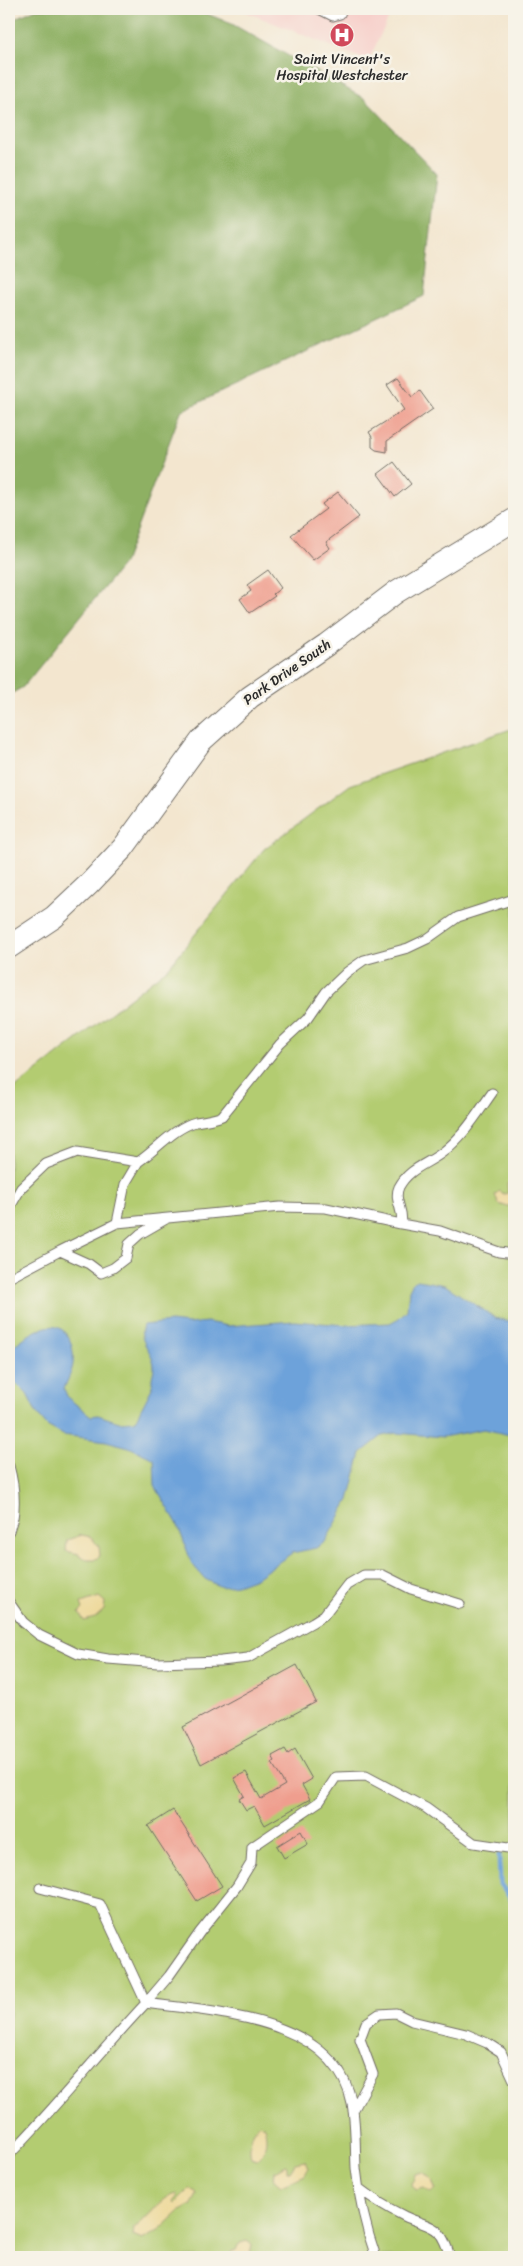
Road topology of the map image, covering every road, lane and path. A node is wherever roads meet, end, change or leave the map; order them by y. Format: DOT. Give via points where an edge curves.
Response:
graph roads {
  1 [pos="319,9"];
  2 [pos="342,9"];
  3 [pos="514,520"];
  4 [pos="514,899"];
  5 [pos="9,946"];
  6 [pos="492,1093"];
  7 [pos="138,1162"];
  8 [pos="9,1209"];
  9 [pos="171,1216"];
  10 [pos="117,1223"];
  11 [pos="401,1224"];
  12 [pos="60,1251"];
  13 [pos="514,1254"];
  14 [pos="9,1278"];
  15 [pos="9,1466"];
  16 [pos="11,1518"];
  17 [pos="9,1531"];
  18 [pos="9,1602"];
  19 [pos="460,1604"];
  20 [pos="513,1847"];
  21 [pos="514,1857"];
  22 [pos="40,1888"];
  23 [pos="146,2003"];
  24 [pos="514,2080"];
  25 [pos="353,2111"];
  26 [pos="9,2155"];
  27 [pos="360,2190"];
  28 [pos="376,2257"];
  29 [pos="450,2257"];
  1 -- 2 [label="lane" via="334,16"];
  3 -- 5 [label="street, Park Drive South" via="396,592 250,697 201,741 123,848 89,884 54,917"];
  4 -- 7 [label="lane" via="458,917 408,948 364,960 326,992 308,1018 280,1044 222,1116 210,1122 196,1122 179,1131"];
  6 -- 11 [label="lane" via="461,1136 442,1153 408,1174 398,1189"];
  7 -- 8 [label="lane" via="77,1152 46,1164 21,1188"];
  7 -- 10 [label="lane" via="125,1184"];
  9 -- 10 [label="lane"];
  9 -- 11 [label="lane" via="280,1207 326,1208"];
  9 -- 12 [label="lane" via="140,1234 129,1244 126,1258 101,1273 90,1264"];
  10 -- 12 [label="lane"];
  11 -- 13 [label="lane" via="440,1231 499,1252"];
  12 -- 14 [label="lane"];
  15 -- 16 [label="lane" via="14,1485"];
  16 -- 17 [label="lane"];
  18 -- 19 [label="lane" via="23,1622 39,1635 78,1654 158,1663 248,1658 314,1622 347,1584 364,1575 383,1575 411,1589"];
  20 -- 21 [label="lane"];
  20 -- 23 [label="lane" via="474,1843 426,1808 366,1776 336,1777 320,1801 252,1847 251,1863 237,1886"];
  22 -- 23 [label="lane" via="100,1904"];
  23 -- 25 [label="lane" via="213,2011 291,2032 321,2049 342,2073"];
  23 -- 26 [label="lane" via="100,2052 54,2109"];
  24 -- 25 [label="lane" via="501,2052 487,2043 466,2034 412,2021 396,2013 379,2014 366,2023 360,2039 373,2074"];
  25 -- 27 [label="lane"];
  27 -- 28 [label="lane" via="368,2236"];
  27 -- 29 [label="lane" via="406,2217 426,2222 446,2242"];
}
